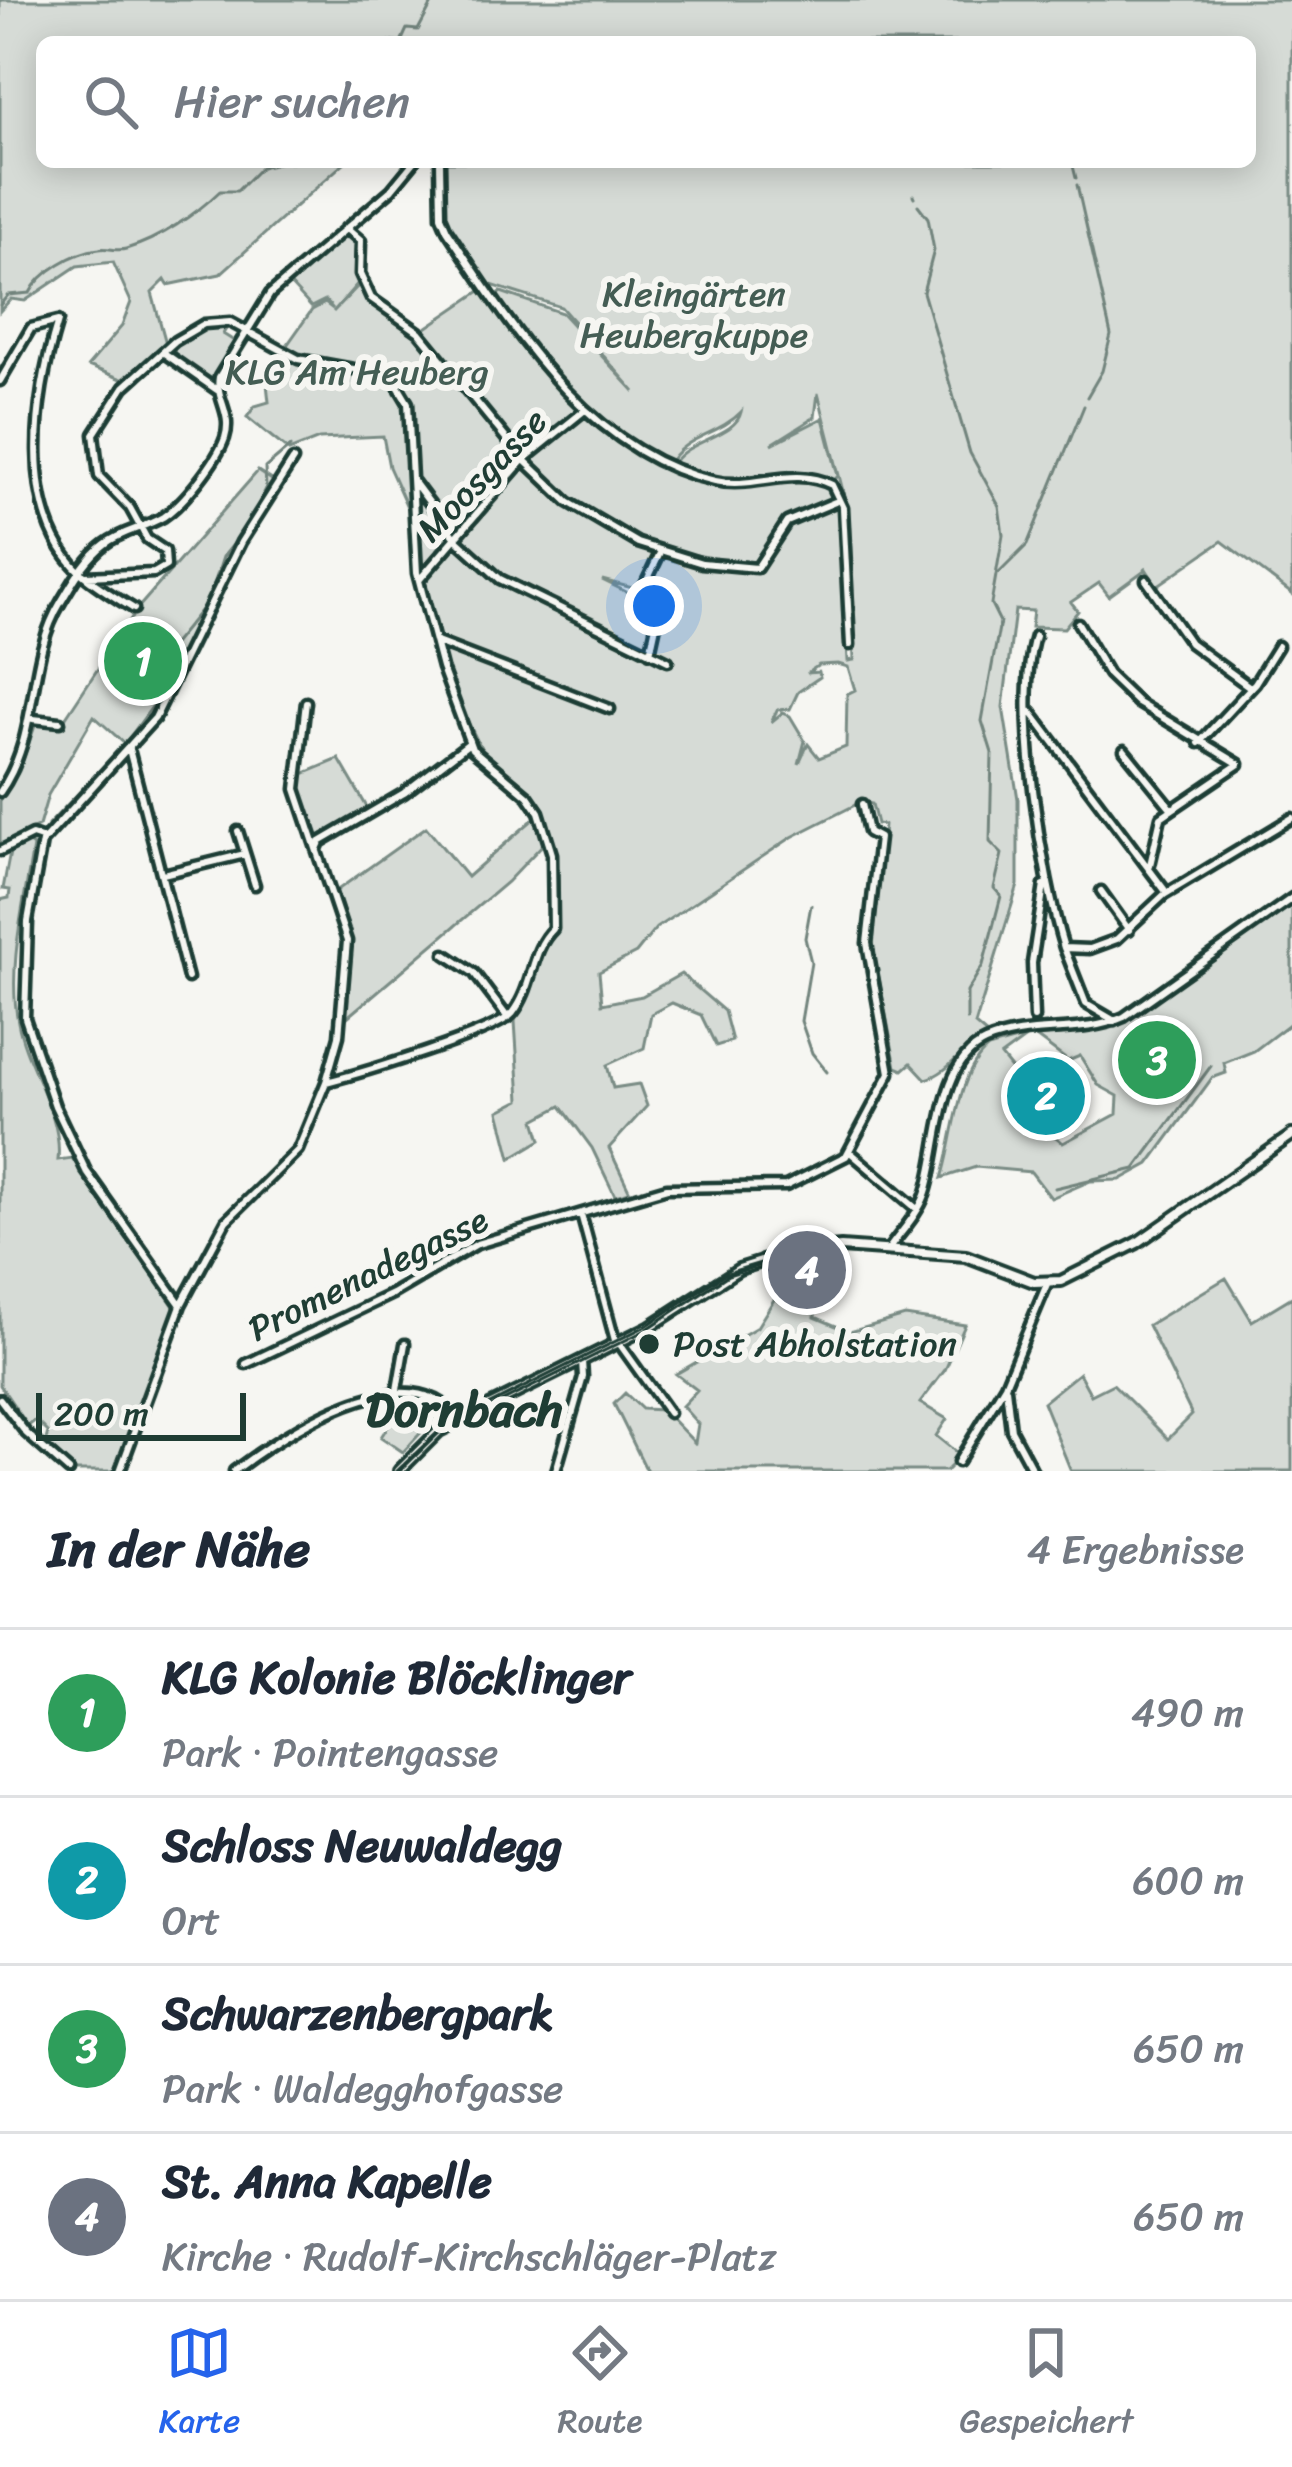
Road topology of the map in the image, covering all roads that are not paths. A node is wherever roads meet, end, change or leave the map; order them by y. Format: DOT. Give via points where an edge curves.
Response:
graph roads {
  1 [pos="408,168"];
  2 [pos="441,168"];
  3 [pos="346,228"];
  4 [pos="246,328"];
  5 [pos="164,353"];
  6 [pos="0,381"];
  7 [pos="217,390"];
  8 [pos="585,410"];
  9 [pos="292,460"];
  10 [pos="524,460"];
  11 [pos="414,482"];
  12 [pos="836,502"];
  13 [pos="140,526"];
  14 [pos="458,541"];
  15 [pos="661,551"];
  16 [pos="83,574"];
  17 [pos="420,579"];
  18 [pos="1146,580"];
  19 [pos="134,610"];
  20 [pos="1078,623"];
  21 [pos="1035,636"];
  22 [pos="437,642"];
  23 [pos="850,645"];
  24 [pos="1278,646"];
  25 [pos="650,652"];
  26 [pos="668,661"];
  27 [pos="1250,687"];
  28 [pos="306,703"];
  29 [pos="610,709"];
  30 [pos="1029,710"];
  31 [pos="32,719"];
  32 [pos="60,722"];
  33 [pos="1199,743"];
  34 [pos="468,744"];
  35 [pos="129,749"];
  36 [pos="1124,750"];
  37 [pos="0,792"];
  38 [pos="862,804"];
  39 [pos="1171,808"];
  40 [pos="1292,818"];
  41 [pos="238,831"];
  42 [pos="44,839"];
  43 [pos="317,849"];
  44 [pos="0,851"];
  45 [pos="244,854"];
  46 [pos="1150,865"];
  47 [pos="163,874"];
  48 [pos="1044,881"];
  49 [pos="255,885"];
  50 [pos="1101,891"];
  51 [pos="1167,893"];
  52 [pos="1292,898"];
  53 [pos="1129,930"];
  54 [pos="1064,948"];
  55 [pos="445,954"];
  56 [pos="188,978"];
  57 [pos="508,1018"];
  58 [pos="1034,1018"];
  59 [pos="1115,1021"];
  60 [pos="326,1082"];
  61 [pos="1292,1135"];
  62 [pos="850,1151"];
  63 [pos="917,1209"];
  64 [pos="580,1214"];
  65 [pos="815,1249"];
  66 [pos="886,1253"];
  67 [pos="763,1260"];
  68 [pos="1046,1284"];
  69 [pos="181,1305"];
  70 [pos="618,1343"];
  71 [pos="405,1344"];
  72 [pos="582,1361"];
  73 [pos="246,1364"];
  74 [pos="1006,1384"];
  75 [pos="397,1390"];
  76 [pos="0,1399"];
  77 [pos="669,1413"];
  78 [pos="460,1421"];
  79 [pos="958,1462"];
  80 [pos="68,1471"];
  81 [pos="120,1471"];
  82 [pos="234,1471"];
  83 [pos="399,1471"];
  84 [pos="556,1471"];
  85 [pos="1033,1471"];
  1 -- 3 [label="street"];
  2 -- 8 [label="street" via="447,230 524,341"];
  3 -- 4 [label="street" via="278,286"];
  3 -- 10 [label="street" via="361,241 360,274 370,298 419,332"];
  4 -- 5 [label="street" via="204,324"];
  4 -- 7 [label="street"];
  4 -- 11 [label="street" via="298,359 392,376 408,403"];
  5 -- 7 [label="street"];
  5 -- 13 [label="street" via="124,387 93,439 99,476"];
  6 -- 16 [label="street" via="31,328 58,321 41,381 43,494 55,532"];
  7 -- 13 [label="street" via="228,416 220,448 173,508"];
  8 -- 10 [label="street, Moosgasse"];
  8 -- 12 [label="street" via="623,440 703,478 805,476 832,485"];
  9 -- 35 [label="street" via="241,542 166,700"];
  10 -- 14 [label="street, Moosgasse"];
  10 -- 15 [label="street" via="595,521"];
  11 -- 14 [label="street"];
  11 -- 17 [label="street"];
  12 -- 15 [label="street" via="788,522 757,568"];
  12 -- 23 [label="street" via="843,508"];
  13 -- 16 [label="street" via="101,547"];
  13 -- 16 [label="street" via="168,556 163,571"];
  14 -- 17 [label="street, Moosgasse"];
  14 -- 25 [label="street" via="522,593"];
  15 -- 25 [label="street" via="640,595 657,621"];
  16 -- 19 [label="street"];
  16 -- 31 [label="street" via="43,644"];
  17 -- 22 [label="street"];
  18 -- 27 [label="street" via="1190,643"];
  20 -- 33 [label="street" via="1123,689"];
  21 -- 30 [label="street"];
  22 -- 29 [label="street"];
  22 -- 34 [label="street"];
  24 -- 27 [label="street"];
  25 -- 26 [label="street"];
  27 -- 33 [label="street"];
  28 -- 43 [label="street" via="296,783"];
  30 -- 46 [label="street"];
  30 -- 48 [label="street"];
  31 -- 32 [label="street"];
  31 -- 37 [label="street"];
  33 -- 39 [label="street" via="1239,764"];
  34 -- 43 [label="street"];
  34 -- 57 [label="street" via="532,800 552,854 554,926"];
  35 -- 42 [label="street"];
  35 -- 47 [label="street"];
  36 -- 39 [label="street"];
  38 -- 62 [label="street" via="868,832 879,838 867,943 890,1067"];
  39 -- 46 [label="street" via="1156,826"];
  40 -- 51 [label="street"];
  41 -- 45 [label="street"];
  42 -- 44 [label="street" via="32,836"];
  42 -- 69 [label="street" via="28,921 26,1023 82,1164"];
  43 -- 60 [label="street" via="346,941 339,1036"];
  45 -- 47 [label="street"];
  45 -- 49 [label="street"];
  46 -- 51 [label="street"];
  47 -- 56 [label="street"];
  48 -- 54 [label="street"];
  48 -- 58 [label="street" via="1032,958"];
  50 -- 53 [label="street"];
  51 -- 53 [label="street"];
  52 -- 59 [label="street"];
  53 -- 54 [label="street" via="1099,948"];
  54 -- 59 [label="street" via="1086,1004"];
  55 -- 57 [label="street" via="474,973"];
  57 -- 60 [label="street"];
  59 -- 63 [label="street" via="1035,1029 969,1052"];
  60 -- 69 [label="street" via="298,1150 232,1214"];
  61 -- 68 [label="main road" via="1122,1252"];
  62 -- 63 [label="street"];
  62 -- 64 [label="street, Promenadegasse" via="786,1186 667,1188"];
  63 -- 66 [label="street"];
  64 -- 70 [label="street"];
  64 -- 73 [label="street, Promenadegasse" via="475,1245"];
  65 -- 66 [label="main road"];
  65 -- 67 [label="main road"];
  65 -- 67 [label="street" via="826,1269 811,1289 796,1288"];
  66 -- 68 [label="main road" via="966,1256"];
  67 -- 70 [label="main road" via="721,1277"];
  68 -- 74 [label="street"];
  69 -- 81 [label="street"];
  70 -- 72 [label="main road"];
  70 -- 77 [label="street"];
  71 -- 75 [label="street"];
  72 -- 78 [label="main road"];
  72 -- 84 [label="street"];
  74 -- 79 [label="street"];
  74 -- 85 [label="street" via="1010,1430"];
  75 -- 78 [label="street" via="445,1404"];
  75 -- 82 [label="street" via="322,1417"];
  76 -- 80 [label="street"];
  78 -- 83 [label="main road"];
}
